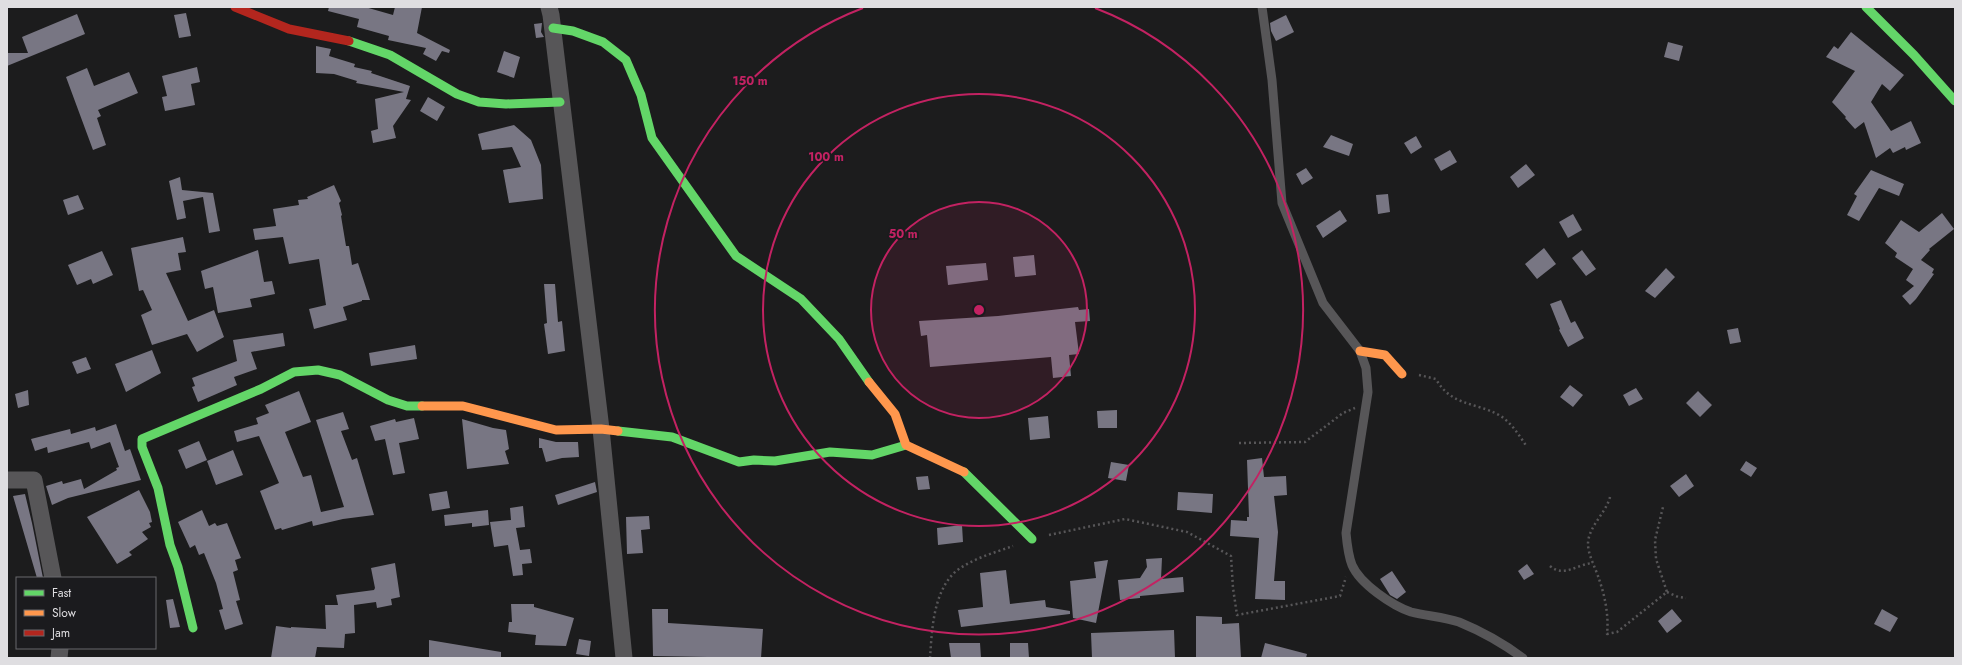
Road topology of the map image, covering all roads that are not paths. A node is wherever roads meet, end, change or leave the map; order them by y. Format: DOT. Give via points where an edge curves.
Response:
graph roads {
  1 [pos="235,7"];
  2 [pos="1262,7"];
  3 [pos="1866,7"];
  4 [pos="553,14"];
  5 [pos="1955,101"];
  6 [pos="560,102"];
  7 [pos="1360,351"];
  8 [pos="1402,374"];
  9 [pos="601,429"];
  10 [pos="906,445"];
  11 [pos="7,480"];
  12 [pos="1032,539"];
  13 [pos="53,577"];
  14 [pos="192,628"];
  15 [pos="624,658"];
  16 [pos="1523,658"];
  1 -- 6 [label="street" via="288,29 341,38 390,55 457,94 479,102"];
  2 -- 7 [label="lane" via="1272,80 1282,203 1323,303"];
  3 -- 5 [label="street"];
  4 -- 6 [label="street"];
  4 -- 10 [label="street" via="574,30 603,42 626,60 641,95 652,138 736,256 800,299 839,339 882,400 895,414"];
  6 -- 9 [label="street"];
  7 -- 8 [label="street" via="1385,355"];
  7 -- 16 [label="lane" via="1366,368 1368,392 1346,532 1353,567 1368,585 1388,602 1410,612 1457,622 1482,632"];
  9 -- 10 [label="street" via="672,437 739,462 775,461 830,452 872,455"];
  9 -- 14 [label="street" via="556,430 463,406 407,406 388,400 340,374 318,370 294,372 261,389 149,435 142,439 142,447 158,488"];
  9 -- 15 [label="street"];
  10 -- 12 [label="street" via="962,470"];
  11 -- 13 [label="street" via="34,480"];
}
